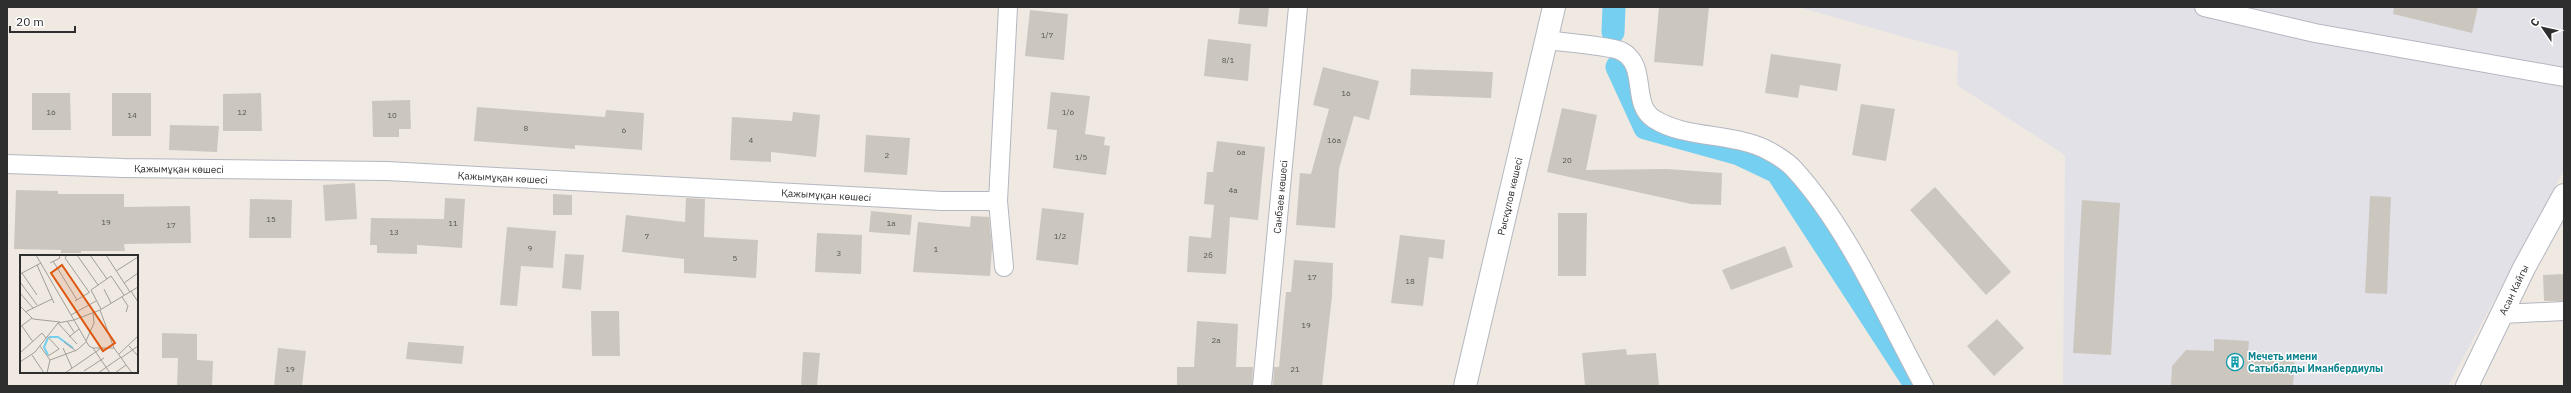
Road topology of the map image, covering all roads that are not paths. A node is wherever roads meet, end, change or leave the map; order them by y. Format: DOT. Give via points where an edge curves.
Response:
graph roads {
  1 [pos="1008,7"];
  2 [pos="1298,7"];
  3 [pos="1554,7"];
  4 [pos="2204,7"];
  5 [pos="1546,40"];
  6 [pos="2564,77"];
  7 [pos="7,164"];
  8 [pos="2564,195"];
  9 [pos="998,201"];
  10 [pos="1004,266"];
  11 [pos="2564,311"];
  12 [pos="2502,314"];
  13 [pos="2479,363"];
  14 [pos="1262,386"];
  15 [pos="1464,386"];
  16 [pos="1924,386"];
  17 [pos="2467,386"];
  18 [pos="2479,386"];
  1 -- 9 [label="street"];
  2 -- 14 [label="street, Санбаев көшесі"];
  3 -- 5 [label="street, Рысқұлов көшесі"];
  4 -- 6 [label="street" via="2315,33"];
  5 -- 15 [label="street, Рысқұлов көшесі"];
  5 -- 16 [label="street" via="1620,51 1633,60 1644,104 1653,118 1676,128 1759,146 1793,168 1832,219"];
  7 -- 9 [label="street, Қажымұқан көшесі" via="124,168 387,170 942,201"];
  8 -- 12 [label="street, Асан Кайгы" via="2547,223"];
  9 -- 10 [label="street"];
  11 -- 12 [label="street"];
  12 -- 13 [label="street, Асан Кайгы"];
  13 -- 17 [label="street, Асан Кайгы"];
  13 -- 18 [label="street"];
}
